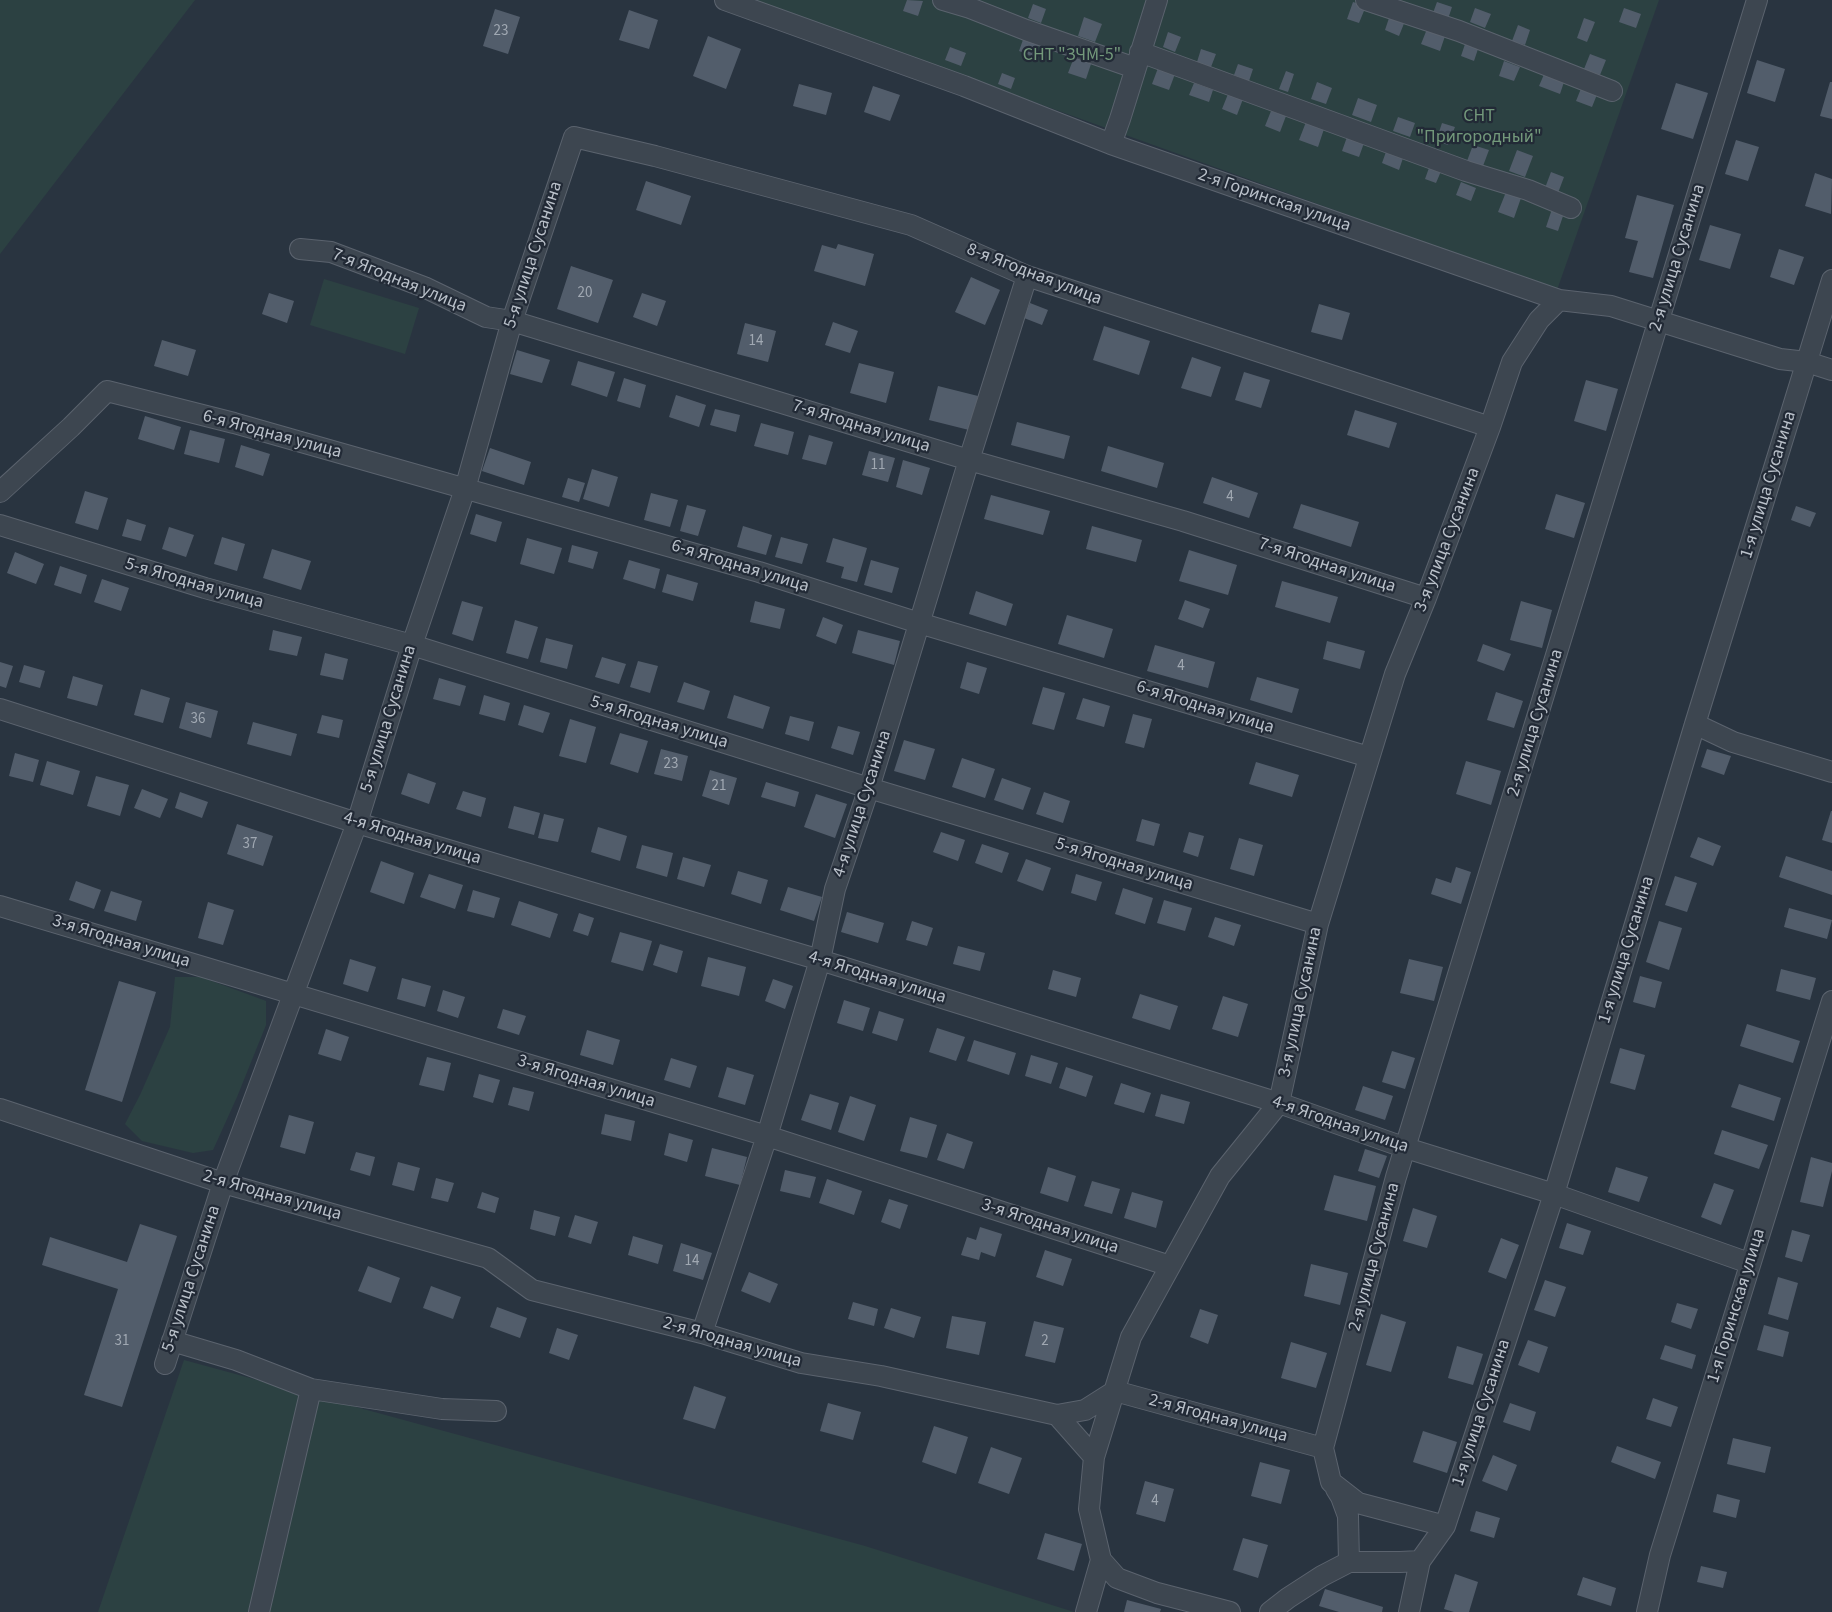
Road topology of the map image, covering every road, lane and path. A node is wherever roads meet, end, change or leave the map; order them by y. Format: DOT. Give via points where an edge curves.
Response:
graph roads {
  1 [pos="726,0"];
  2 [pos="943,0"];
  3 [pos="1157,0"];
  4 [pos="1366,0"];
  5 [pos="1757,0"];
  6 [pos="1137,60"];
  7 [pos="1612,91"];
  8 [pos="574,137"];
  9 [pos="1111,144"];
  10 [pos="1571,208"];
  11 [pos="300,249"];
  12 [pos="1027,276"];
  13 [pos="1832,280"];
  14 [pos="1559,300"];
  15 [pos="512,321"];
  16 [pos="1659,322"];
  17 [pos="1807,362"];
  18 [pos="1832,370"];
  19 [pos="1490,427"];
  20 [pos="969,460"];
  21 [pos="465,489"];
  22 [pos="0,492"];
  23 [pos="0,525"];
  24 [pos="1426,598"];
  25 [pos="919,623"];
  26 [pos="412,645"];
  27 [pos="0,709"];
  28 [pos="1695,724"];
  29 [pos="1369,757"];
  30 [pos="1832,772"];
  31 [pos="869,788"];
  32 [pos="357,823"];
  33 [pos="0,906"];
  34 [pos="1318,924"];
  35 [pos="820,960"];
  36 [pos="294,994"];
  37 [pos="1832,1001"];
  38 [pos="1279,1103"];
  39 [pos="0,1109"];
  40 [pos="767,1136"];
  41 [pos="1406,1148"];
  42 [pos="223,1183"];
  43 [pos="1554,1194"];
  44 [pos="1749,1263"];
  45 [pos="1170,1266"];
  46 [pos="702,1332"];
  47 [pos="172,1341"];
  48 [pos="165,1364"];
  49 [pos="311,1389"];
  50 [pos="1115,1391"];
  51 [pos="496,1411"];
  52 [pos="1058,1415"];
  53 [pos="1323,1448"];
  54 [pos="1094,1457"];
  55 [pos="1331,1482"];
  56 [pos="1445,1526"];
  57 [pos="1101,1560"];
  58 [pos="1420,1561"];
  59 [pos="1349,1562"];
  60 [pos="259,1612"];
  61 [pos="1086,1612"];
  62 [pos="1230,1612"];
  63 [pos="1270,1612"];
  64 [pos="1409,1612"];
  65 [pos="1647,1612"];
  1 -- 9 [label="street, 2-я Горинская улица"];
  2 -- 6 [label="street" via="1026,30"];
  3 -- 6 [label="street"];
  4 -- 7 [label="street" via="1459,31"];
  5 -- 16 [label="street, 2-я улица Сусанина"];
  6 -- 9 [label="street"];
  6 -- 10 [label="street" via="1528,190"];
  8 -- 12 [label="street, 8-я Ягодная улица" via="911,225"];
  8 -- 15 [label="street, 5-я улица Сусанина"];
  9 -- 14 [label="street, 2-я Горинская улица"];
  11 -- 15 [label="street, 7-я Ягодная улица" via="331,252 424,287 486,317"];
  12 -- 19 [label="street, 8-я Ягодная улица"];
  12 -- 20 [label="street, 4-я улица Сусанина"];
  13 -- 17 [label="street, 1-я улица Сусанина"];
  14 -- 16 [label="street, 2-я Горинская улица" via="1611,306"];
  14 -- 19 [label="street, 3-я улица Сусанина" via="1539,320 1512,362"];
  15 -- 20 [label="street, 7-я Ягодная улица"];
  15 -- 21 [label="street, 5-я улица Сусанина"];
  16 -- 17 [label="street, 2-я Горинская улица" via="1780,359"];
  16 -- 41 [label="street, 2-я улица Сусанина"];
  17 -- 18 [label="street, 2-я Горинская улица"];
  17 -- 28 [label="street, 1-я улица Сусанина"];
  19 -- 24 [label="street, 3-я улица Сусанина"];
  20 -- 24 [label="street, 7-я Ягодная улица" via="1183,520"];
  20 -- 25 [label="street, 4-я улица Сусанина"];
  21 -- 22 [label="street, 6-я Ягодная улица" via="234,423 106,392"];
  21 -- 25 [label="street, 6-я Ягодная улица" via="759,572"];
  21 -- 26 [label="street, 5-я улица Сусанина"];
  23 -- 26 [label="street, 5-я Ягодная улица" via="205,588"];
  24 -- 29 [label="street, 3-я улица Сусанина" via="1395,674"];
  25 -- 29 [label="street, 6-я Ягодная улица"];
  25 -- 31 [label="street, 4-я улица Сусанина"];
  26 -- 31 [label="street, 5-я Ягодная улица"];
  26 -- 32 [label="street, 5-я улица Сусанина"];
  27 -- 32 [label="street, 4-я Ягодная улица"];
  28 -- 30 [label="street" via="1733,742"];
  28 -- 43 [label="street, 1-я улица Сусанина"];
  29 -- 34 [label="street, 3-я улица Сусанина"];
  31 -- 34 [label="street, 5-я Ягодная улица"];
  31 -- 35 [label="street, 4-я улица Сусанина" via="835,889"];
  32 -- 35 [label="street, 4-я Ягодная улица"];
  32 -- 36 [label="street, 5-я улица Сусанина"];
  33 -- 36 [label="street, 3-я Ягодная улица"];
  34 -- 38 [label="street, 3-я улица Сусанина"];
  35 -- 38 [label="street, 4-я Ягодная улица"];
  35 -- 40 [label="street, 4-я улица Сусанина"];
  36 -- 40 [label="street, 3-я Ягодная улица"];
  36 -- 42 [label="street, 5-я улица Сусанина"];
  37 -- 44 [label="street, 1-я Горинская улица"];
  38 -- 41 [label="street, 4-я Ягодная улица"];
  38 -- 45 [label="street, 3-я улица Сусанина" via="1220,1176"];
  39 -- 42 [label="street, 2-я Ягодная улица"];
  40 -- 45 [label="street, 3-я Ягодная улица"];
  40 -- 46 [label="street, 4-я улица Сусанина"];
  41 -- 43 [label="street, 4-я Ягодная улица"];
  41 -- 53 [label="street, 2-я улица Сусанина"];
  42 -- 46 [label="street, 2-я Ягодная улица" via="488,1258 532,1290"];
  42 -- 47 [label="street, 5-я улица Сусанина"];
  43 -- 44 [label="street, 4-я Ягодная улица"];
  43 -- 56 [label="street, 1-я улица Сусанина"];
  44 -- 65 [label="street, 1-я Горинская улица" via="1660,1555"];
  45 -- 50 [label="street, 3-я улица Сусанина" via="1131,1337"];
  46 -- 52 [label="street, 2-я Ягодная улица" via="801,1363 881,1376"];
  47 -- 48 [label="street, 5-я улица Сусанина"];
  47 -- 49 [label="street"];
  49 -- 51 [label="street" via="442,1409"];
  49 -- 60 [label="street"];
  50 -- 52 [label="street, 2-я Ягодная улица" via="1085,1410"];
  50 -- 53 [label="street, 2-я Ягодная улица"];
  50 -- 54 [label="street, 3-я улица Сусанина"];
  52 -- 54 [label="street"];
  53 -- 55 [label="street"];
  54 -- 57 [label="street, 3-я улица Сусанина" via="1089,1509"];
  55 -- 56 [label="street" via="1358,1503"];
  55 -- 59 [label="street" via="1348,1516"];
  56 -- 58 [label="street, 1-я улица Сусанина"];
  57 -- 61 [label="street"];
  57 -- 62 [label="street" via="1117,1578"];
  58 -- 59 [label="street"];
  58 -- 64 [label="street, 1-я улица Сусанина"];
  59 -- 63 [label="street"];
}
